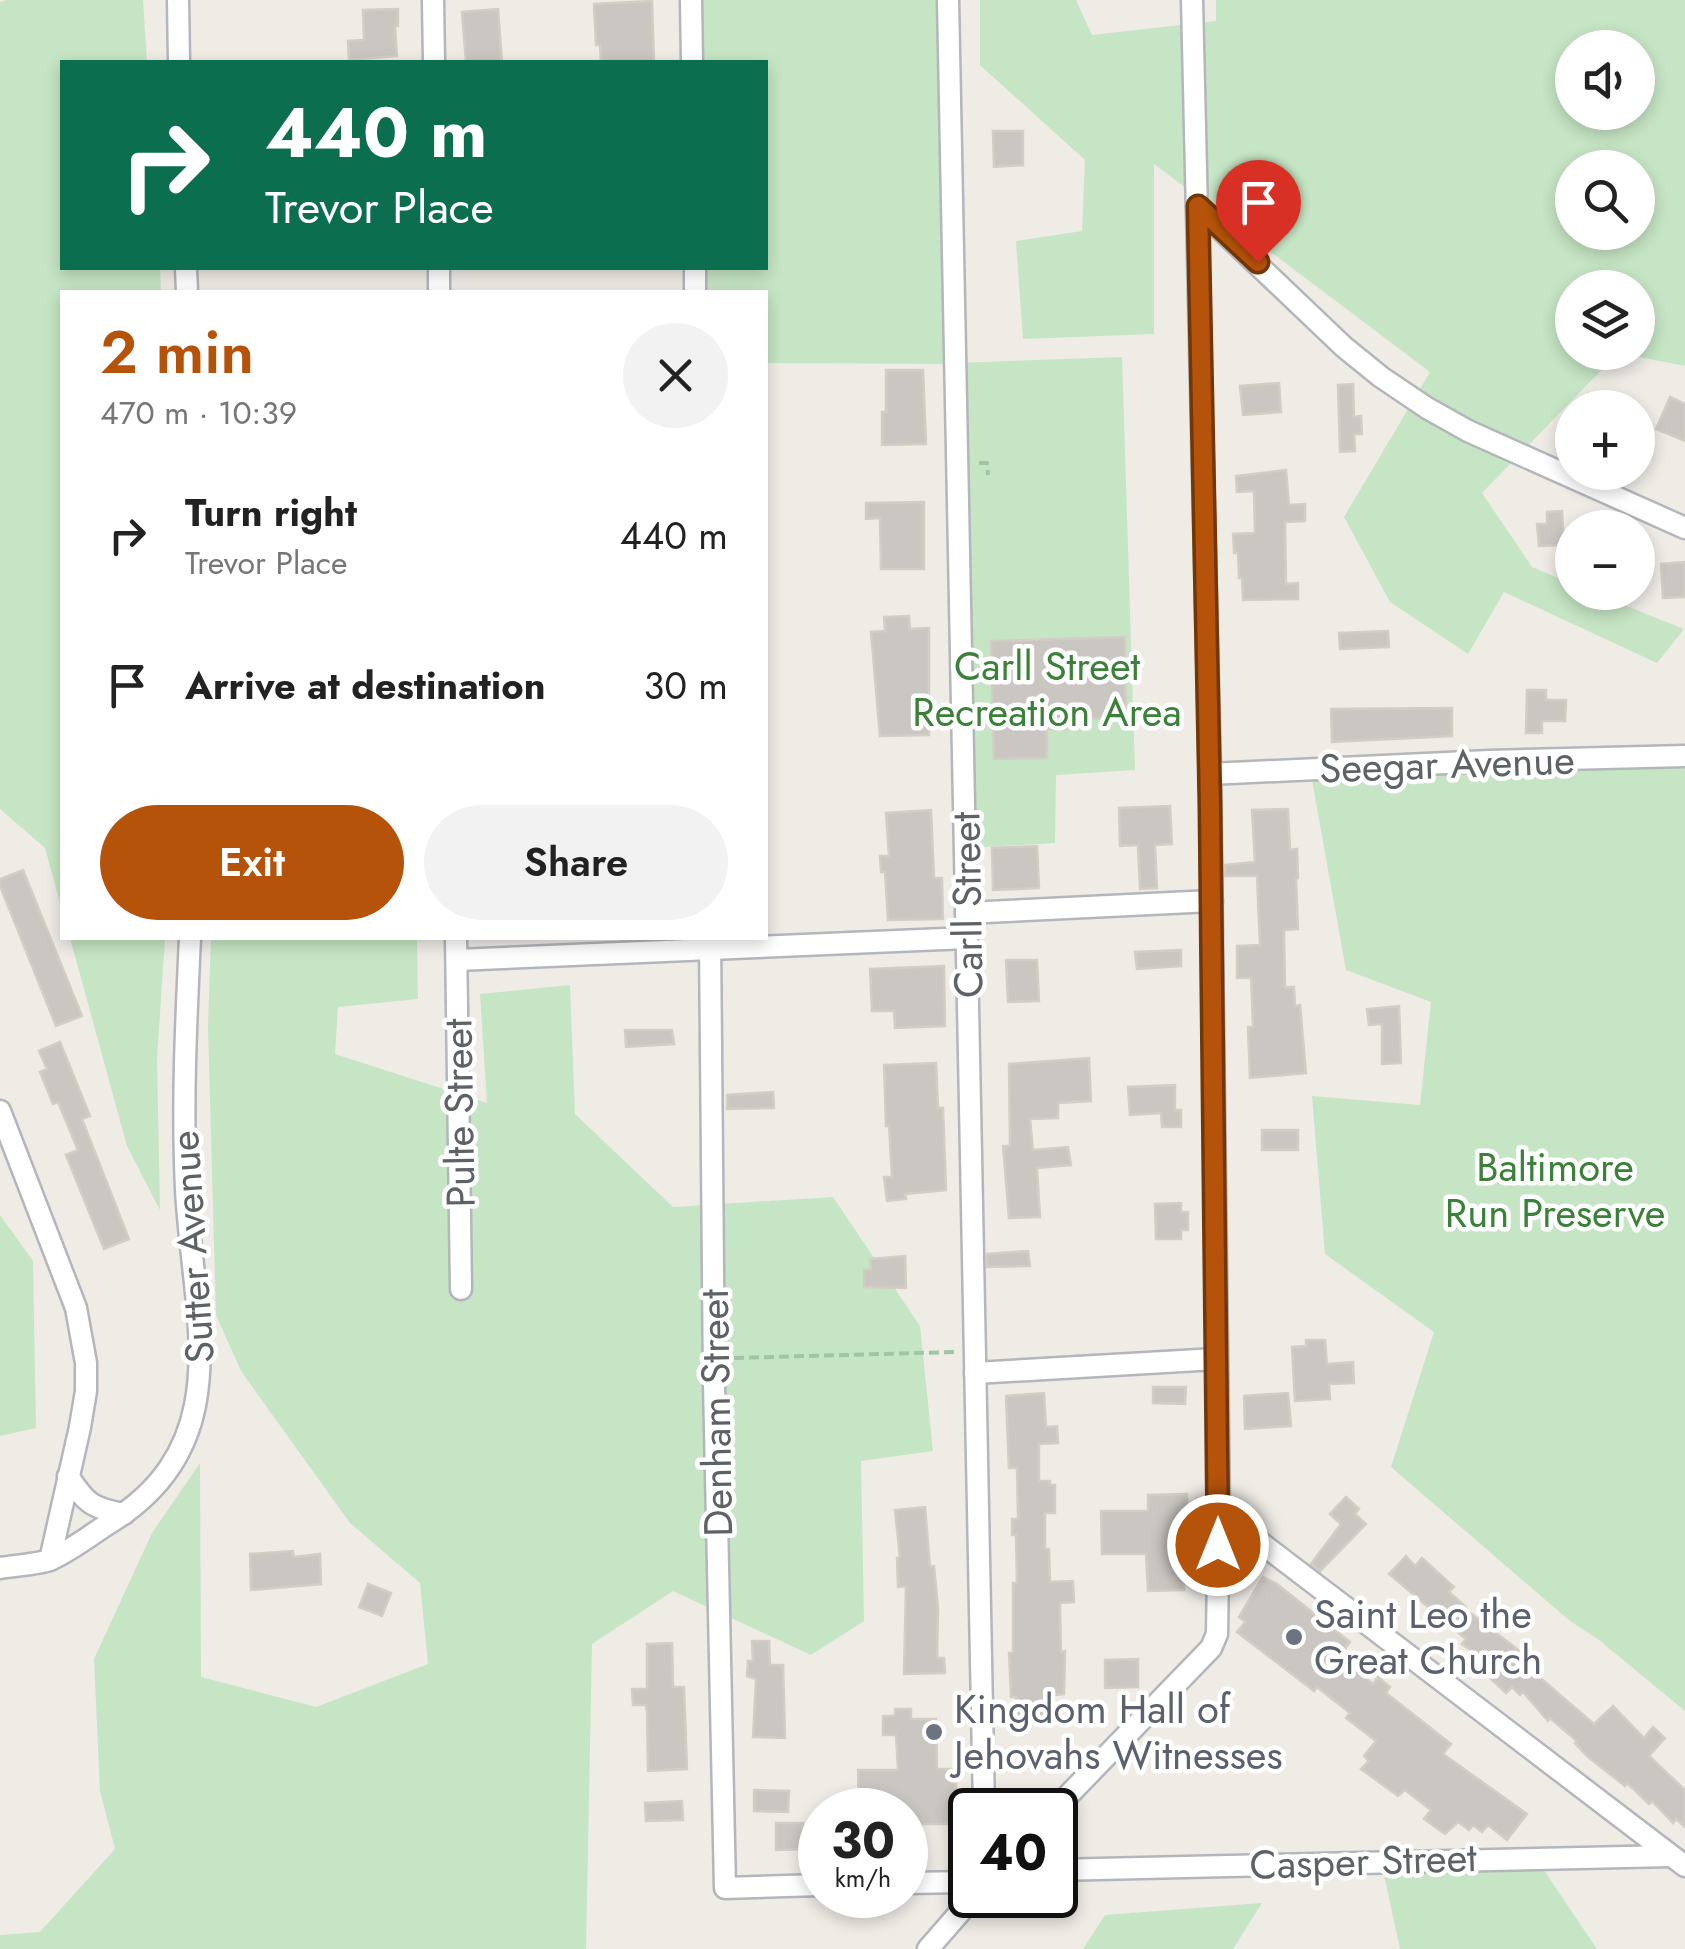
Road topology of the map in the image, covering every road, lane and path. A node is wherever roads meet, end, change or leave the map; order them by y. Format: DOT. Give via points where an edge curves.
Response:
graph roads {
  1 [pos="178,0"];
  2 [pos="433,0"];
  3 [pos="691,0"];
  4 [pos="948,0"];
  5 [pos="1192,0"];
  6 [pos="180,60"];
  7 [pos="434,60"];
  8 [pos="692,60"];
  9 [pos="1198,206"];
  10 [pos="974,463"];
  11 [pos="988,475"];
  12 [pos="1685,528"];
  13 [pos="1685,756"];
  14 [pos="1210,774"];
  15 [pos="1212,901"];
  16 [pos="966,913"];
  17 [pos="968,938"];
  18 [pos="190,940"];
  19 [pos="456,940"];
  20 [pos="710,943"];
  21 [pos="457,960"];
  22 [pos="0,1111"];
  23 [pos="460,1289"];
  24 [pos="974,1352"];
  25 [pos="714,1359"];
  26 [pos="1216,1359"];
  27 [pos="975,1374"];
  28 [pos="68,1476"];
  29 [pos="1219,1511"];
  30 [pos="124,1514"];
  31 [pos="50,1560"];
  32 [pos="0,1568"];
  33 [pos="984,1788"];
  34 [pos="1075,1788"];
  35 [pos="1678,1861"];
  36 [pos="1078,1870"];
  37 [pos="798,1886"];
  38 [pos="955,1918"];
  39 [pos="928,1949"];
  1 -- 6 [label="street"];
  2 -- 7 [label="street"];
  3 -- 8 [label="street"];
  4 -- 16 [label="street, Carll Street"];
  5 -- 9 [label="street"];
  9 -- 12 [label="street" via="1380,377 1468,431"];
  9 -- 14 [label="street"];
  10 -- 11 [label="path" via="987,463"];
  13 -- 14 [label="street, Seegar Avenue"];
  14 -- 15 [label="street"];
  15 -- 16 [label="street"];
  15 -- 26 [label="street"];
  16 -- 17 [label="street, Carll Street"];
  17 -- 20 [label="street"];
  17 -- 24 [label="street, Carll Street"];
  18 -- 30 [label="street, Sutter Avenue" via="182,1120 202,1343 200,1392 168,1471"];
  19 -- 21 [label="street, Pulte Street"];
  20 -- 21 [label="street"];
  20 -- 25 [label="street, Denham Street"];
  21 -- 23 [label="street, Pulte Street"];
  22 -- 28 [label="street" via="83,1335 86,1390"];
  24 -- 25 [label="path"];
  24 -- 27 [label="street, Carll Street"];
  25 -- 37 [label="street, Denham Street" via="726,1888"];
  26 -- 27 [label="street"];
  26 -- 29 [label="street"];
  27 -- 33 [label="street, Carll Street"];
  28 -- 30 [label="street" via="85,1501"];
  28 -- 31 [label="street"];
  29 -- 34 [label="street" via="1211,1648"];
  29 -- 35 [label="street"];
  30 -- 31 [label="street, Sutter Avenue"];
  31 -- 32 [label="street, Sutter Avenue"];
  35 -- 36 [label="street, Casper Street"];
  38 -- 39 [label="street"];
}
